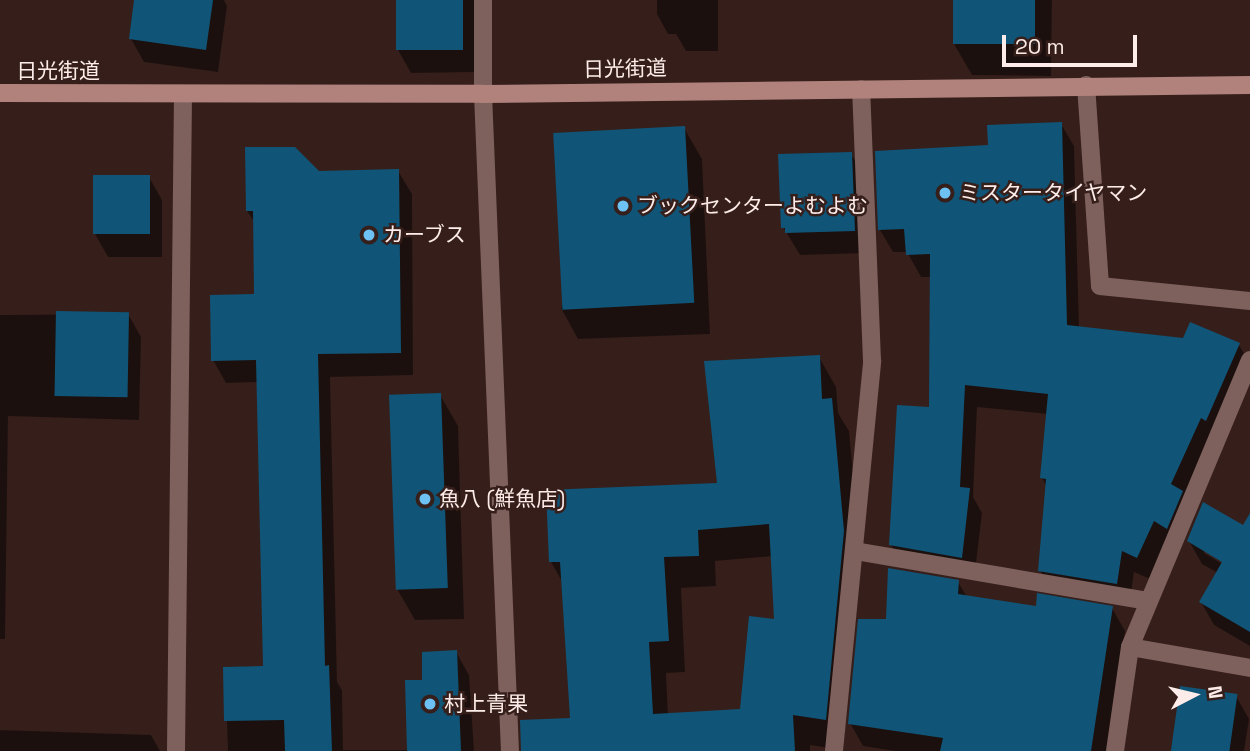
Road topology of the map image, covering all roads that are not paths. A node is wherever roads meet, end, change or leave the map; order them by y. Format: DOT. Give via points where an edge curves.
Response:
graph roads {
  1 [pos="483,0"];
  2 [pos="1086,85"];
  3 [pos="1250,85"];
  4 [pos="861,89"];
  5 [pos="0,93"];
  6 [pos="183,94"];
  7 [pos="482,94"];
  8 [pos="1250,302"];
  9 [pos="1250,360"];
  10 [pos="855,551"];
  11 [pos="1149,601"];
  12 [pos="1130,646"];
  13 [pos="1250,668"];
  14 [pos="176,751"];
  15 [pos="510,751"];
  16 [pos="834,751"];
  17 [pos="1115,751"];
  1 -- 7 [label="street"];
  2 -- 3 [label="street, 日光街道"];
  2 -- 4 [label="street, 日光街道"];
  2 -- 8 [label="street" via="1100,286"];
  4 -- 7 [label="street, 日光街道"];
  4 -- 10 [label="street" via="872,361"];
  5 -- 6 [label="street, 日光街道"];
  6 -- 7 [label="street, 日光街道"];
  6 -- 14 [label="street"];
  7 -- 15 [label="street"];
  9 -- 11 [label="street"];
  10 -- 11 [label="street"];
  10 -- 16 [label="street"];
  11 -- 12 [label="street"];
  12 -- 13 [label="street"];
  12 -- 17 [label="street"];
}
